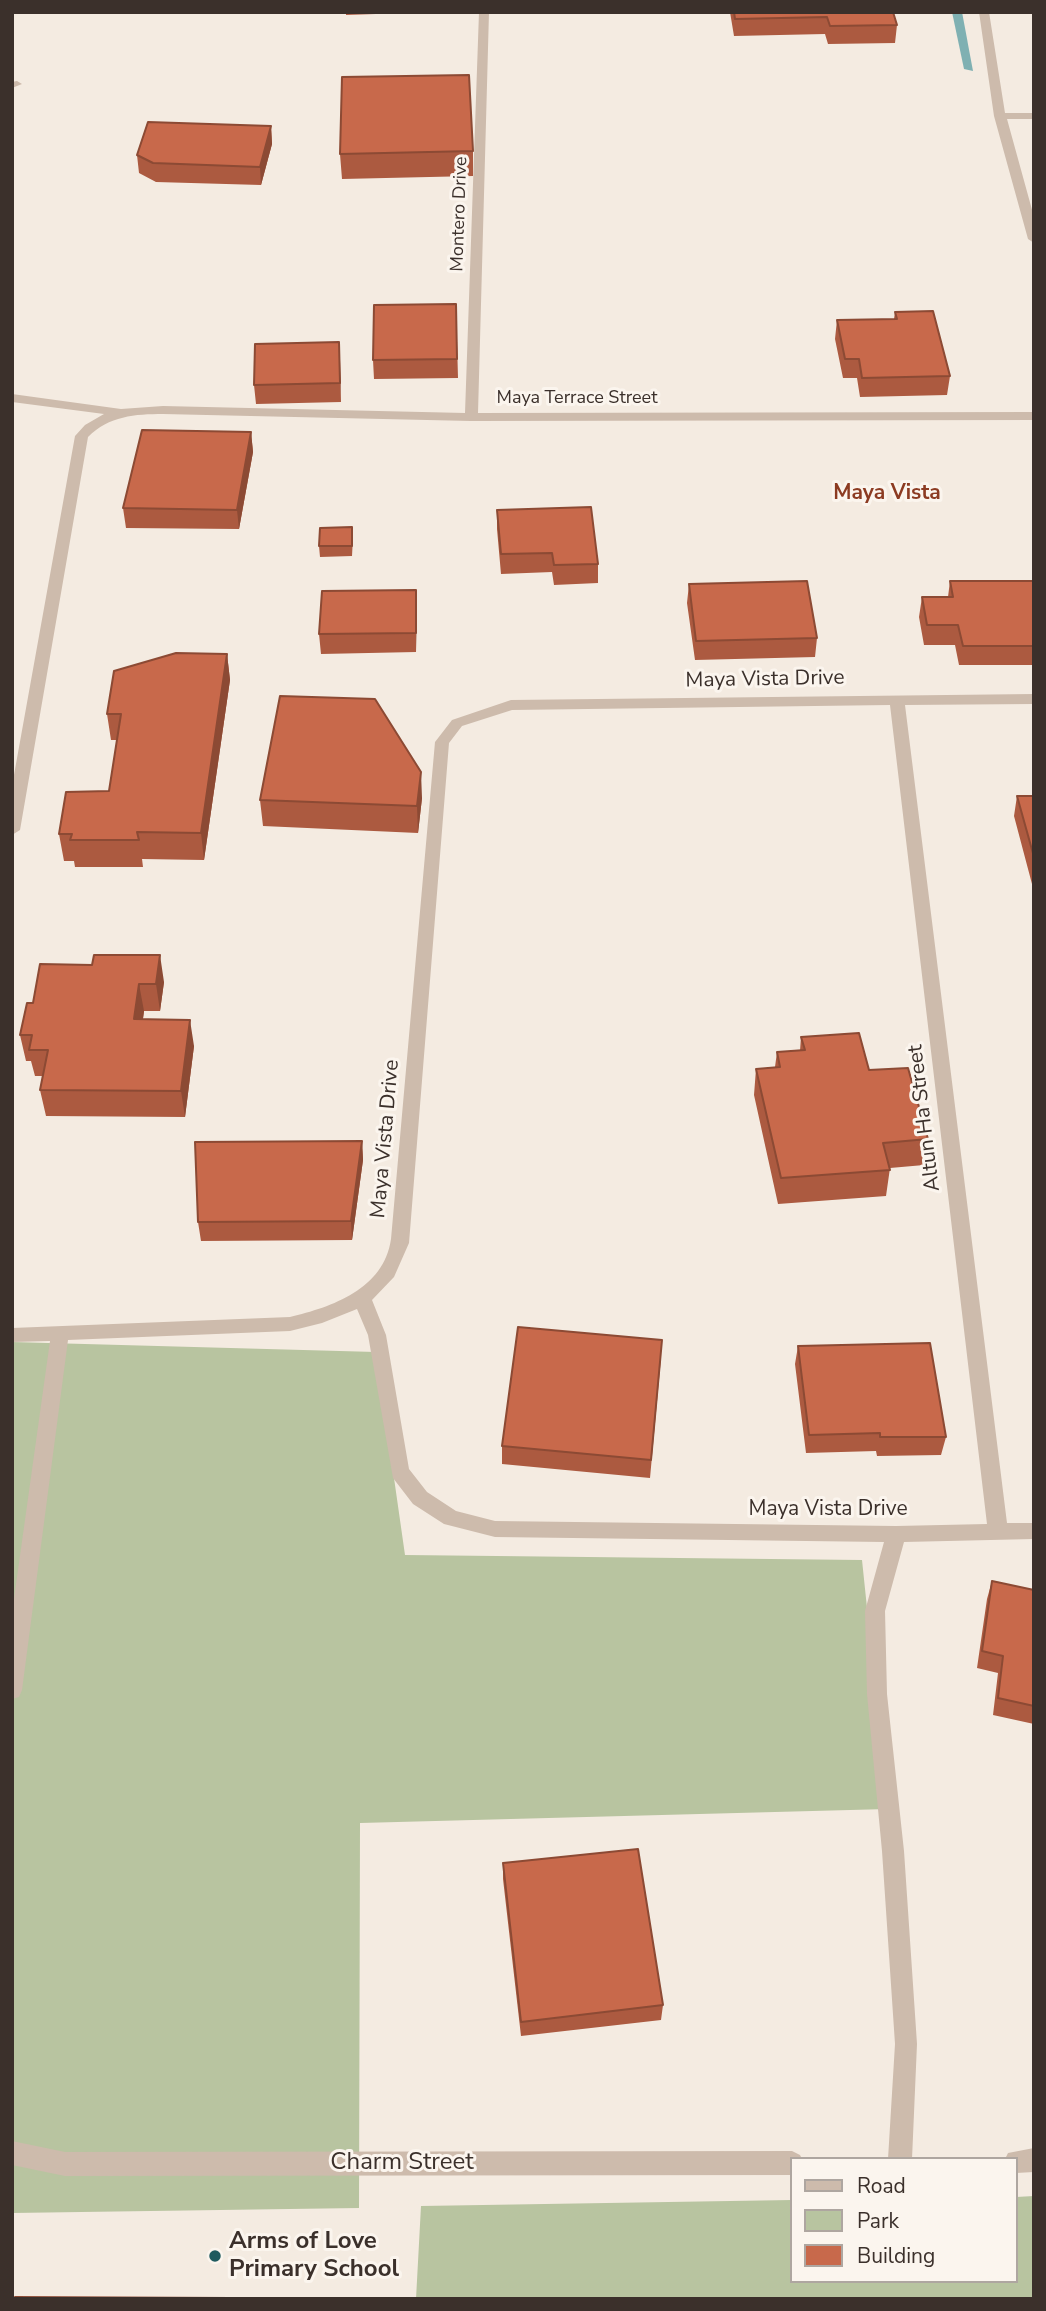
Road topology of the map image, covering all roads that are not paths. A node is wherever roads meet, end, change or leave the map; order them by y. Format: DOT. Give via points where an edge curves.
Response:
graph roads {
  1 [pos="484,12"];
  2 [pos="984,12"];
  3 [pos="1000,116"];
  4 [pos="1034,116"];
  5 [pos="1034,239"];
  6 [pos="12,398"];
  7 [pos="120,413"];
  8 [pos="1034,416"];
  9 [pos="471,417"];
  10 [pos="1034,699"];
  11 [pos="897,701"];
  12 [pos="12,830"];
  13 [pos="362,1298"];
  14 [pos="60,1334"];
  15 [pos="12,1335"];
  16 [pos="998,1530"];
  17 [pos="1034,1531"];
  18 [pos="896,1534"];
  19 [pos="12,1690"];
  20 [pos="12,2153"];
  21 [pos="900,2157"];
  22 [pos="790,2162"];
  1 -- 9 [label="street, Montero Drive"];
  2 -- 3 [label="street"];
  3 -- 4 [label="street"];
  3 -- 5 [label="street"];
  6 -- 7 [label="street"];
  7 -- 9 [label="street, Maya Terrace Street"];
  7 -- 12 [label="street" via="99,419 82,436"];
  8 -- 9 [label="street, Maya Terrace Street"];
  10 -- 11 [label="street, Maya Vista Drive"];
  11 -- 13 [label="street, Maya Vista Drive" via="511,705 457,723 442,741 397,1255 383,1279"];
  11 -- 16 [label="street, Altun Ha Street"];
  13 -- 14 [label="street" via="329,1316 290,1324"];
  13 -- 18 [label="street, Maya Vista Drive" via="377,1335 400,1472 419,1498 451,1518 495,1528"];
  14 -- 15 [label="street"];
  14 -- 19 [label="street"];
  16 -- 17 [label="street, Maya Vista Drive"];
  16 -- 18 [label="street, Maya Vista Drive"];
  18 -- 21 [label="street" via="875,1611 877,1694 906,2044"];
  20 -- 22 [label="street, Charm Street" via="65,2164"];
}
